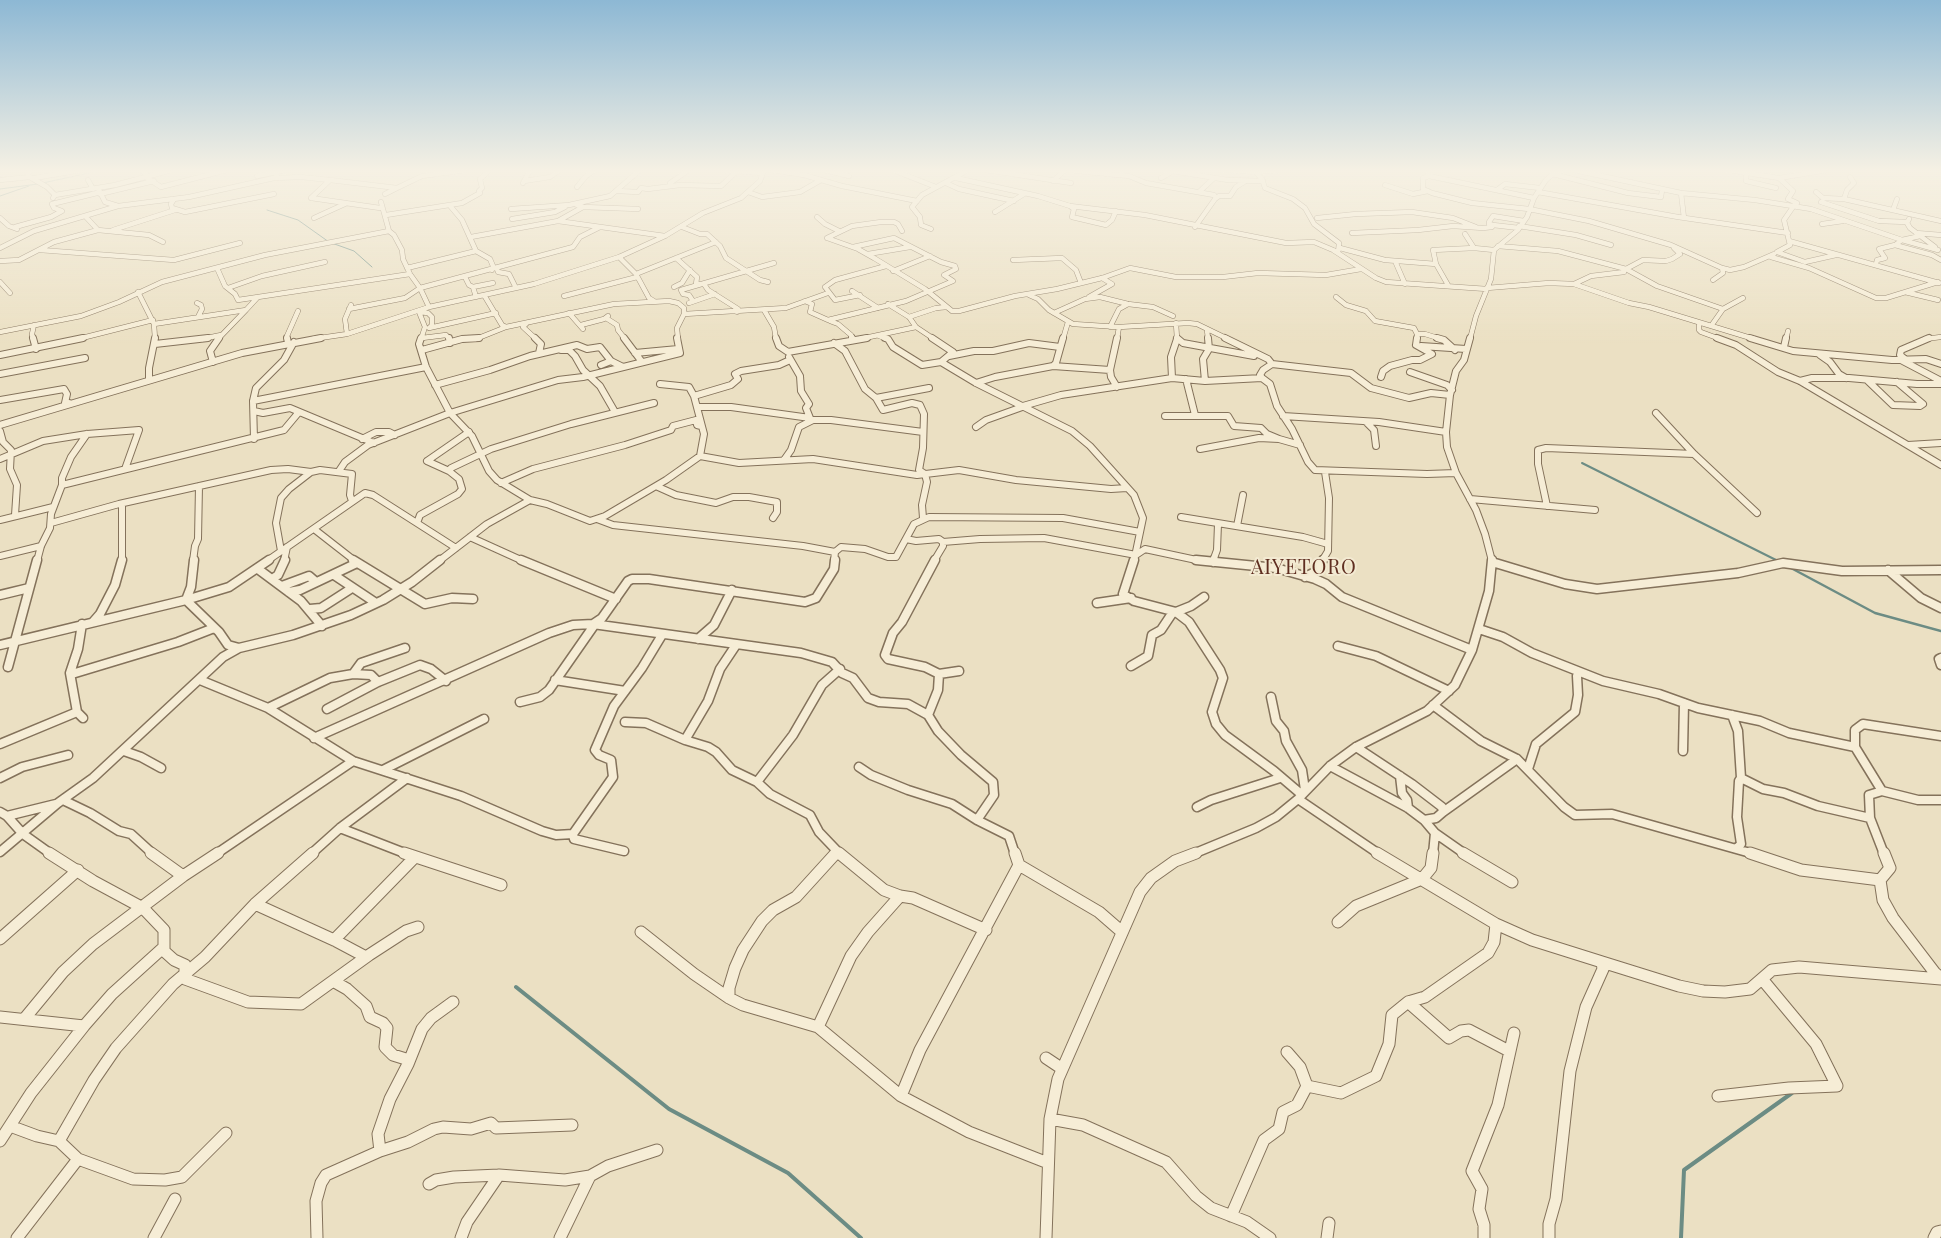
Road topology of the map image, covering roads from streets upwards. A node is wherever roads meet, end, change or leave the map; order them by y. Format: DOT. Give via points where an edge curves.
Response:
graph roads {
  1 [pos="16,228"];
  2 [pos="47,228"];
  3 [pos="96,228"];
  4 [pos="120,228"];
  5 [pos="388,228"];
  6 [pos="466,228"];
  7 [pos="521,228"];
  8 [pos="598,228"];
  9 [pos="606,228"];
  10 [pos="681,228"];
  11 [pos="684,228"];
  12 [pos="832,228"];
  13 [pos="847,228"];
  14 [pos="884,228"];
  15 [pos="928,228"];
  16 [pos="1199,228"];
  17 [pos="1319,228"];
  18 [pos="1437,228"];
  19 [pos="1518,228"];
  20 [pos="1535,228"];
  21 [pos="1612,228"];
  22 [pos="1752,228"];
  23 [pos="1786,228"];
  24 [pos="1865,228"];
  25 [pos="1910,228"];
  26 [pos="931,229"];
  27 [pos="98,230"];
  28 [pos="389,231"];
  29 [pos="838,231"];
  30 [pos="107,232"];
  31 [pos="1352,233"];
  32 [pos="1788,233"];
  33 [pos="1465,234"];
  34 [pos="1918,234"];
  35 [pos="25,235"];
  36 [pos="665,236"];
  37 [pos="1941,236"];
  38 [pos="471,237"];
  39 [pos="886,240"];
  40 [pos="1902,240"];
  41 [pos="1789,241"];
  42 [pos="163,242"];
  43 [pos="716,242"];
  44 [pos="240,243"];
  45 [pos="866,243"];
  46 [pos="1611,245"];
  47 [pos="910,246"];
  48 [pos="1674,246"];
  49 [pos="1894,246"];
  50 [pos="853,247"];
  51 [pos="0,248"];
  52 [pos="1474,248"];
  53 [pos="1496,248"];
  54 [pos="40,250"];
  55 [pos="476,250"];
  56 [pos="1339,250"];
  57 [pos="1939,250"];
  58 [pos="885,252"];
  59 [pos="1777,252"];
  60 [pos="866,254"];
  61 [pos="1839,254"];
  62 [pos="619,256"];
  63 [pos="930,256"];
  64 [pos="890,257"];
  65 [pos="1771,257"];
  66 [pos="676,258"];
  67 [pos="1013,260"];
  68 [pos="0,261"];
  69 [pos="1395,261"];
  70 [pos="325,262"];
  71 [pos="774,263"];
  72 [pos="1941,263"];
  73 [pos="1436,264"];
  74 [pos="1876,264"];
  75 [pos="886,266"];
  76 [pos="216,268"];
  77 [pos="407,268"];
  78 [pos="1624,268"];
  79 [pos="1722,268"];
  80 [pos="494,269"];
  81 [pos="1361,269"];
  82 [pos="690,270"];
  83 [pos="893,271"];
  84 [pos="748,272"];
  85 [pos="410,274"];
  86 [pos="636,276"];
  87 [pos="465,277"];
  88 [pos="1102,278"];
  89 [pos="1714,280"];
  90 [pos="768,282"];
  91 [pos="493,283"];
  92 [pos="1081,283"];
  93 [pos="1940,283"];
  94 [pos="2,284"];
  95 [pos="704,284"];
  96 [pos="1405,284"];
  97 [pos="1574,284"];
  98 [pos="1448,285"];
  99 [pos="674,286"];
  100 [pos="474,287"];
  101 [pos="228,288"];
  102 [pos="420,288"];
  103 [pos="516,288"];
  104 [pos="1487,289"];
  105 [pos="0,290"];
  106 [pos="852,291"];
  107 [pos="138,292"];
  108 [pos="929,292"];
  109 [pos="1905,292"];
  110 [pos="10,293"];
  111 [pos="828,293"];
  112 [pos="715,294"];
  113 [pos="1027,294"];
  114 [pos="484,295"];
  115 [pos="564,296"];
  116 [pos="860,296"];
  117 [pos="258,297"];
  118 [pos="476,297"];
  119 [pos="1336,297"];
  120 [pos="1743,298"];
  121 [pos="1085,299"];
  122 [pos="649,300"];
  123 [pos="1938,300"];
  124 [pos="693,301"];
  125 [pos="805,301"];
  126 [pos="197,304"];
  127 [pos="621,304"];
  128 [pos="888,304"];
  129 [pos="1128,304"];
  130 [pos="682,305"];
  131 [pos="605,306"];
  132 [pos="947,306"];
  133 [pos="430,307"];
  134 [pos="878,308"];
  135 [pos="587,309"];
  136 [pos="1723,309"];
  137 [pos="246,310"];
  138 [pos="764,310"];
  139 [pos="298,311"];
  140 [pos="421,311"];
  141 [pos="737,312"];
  142 [pos="496,313"];
  143 [pos="569,313"];
  144 [pos="1054,313"];
  145 [pos="684,314"];
  146 [pos="607,316"];
  147 [pos="1173,316"];
  148 [pos="198,317"];
  149 [pos="909,317"];
  150 [pos="828,320"];
  151 [pos="153,322"];
  152 [pos="1068,322"];
  153 [pos="527,323"];
  154 [pos="1176,323"];
  155 [pos="1699,324"];
  156 [pos="34,325"];
  157 [pos="1711,326"];
  158 [pos="506,327"];
  159 [pos="916,327"];
  160 [pos="1110,327"];
  161 [pos="1119,327"];
  162 [pos="429,328"];
  163 [pos="1208,330"];
  164 [pos="0,332"];
  165 [pos="1788,332"];
  166 [pos="347,334"];
  167 [pos="1417,334"];
  168 [pos="221,335"];
  169 [pos="875,336"];
  170 [pos="422,337"];
  171 [pos="1941,337"];
  172 [pos="1177,339"];
  173 [pos="853,340"];
  174 [pos="291,342"];
  175 [pos="450,343"];
  176 [pos="834,343"];
  177 [pos="155,344"];
  178 [pos="1416,345"];
  179 [pos="1060,347"];
  180 [pos="1784,347"];
  181 [pos="678,348"];
  182 [pos="1439,348"];
  183 [pos="36,349"];
  184 [pos="1208,349"];
  185 [pos="1466,349"];
  186 [pos="422,350"];
  187 [pos="1455,350"];
  188 [pos="548,351"];
  189 [pos="788,352"];
  190 [pos="539,353"];
  191 [pos="635,353"];
  192 [pos="1432,354"];
  193 [pos="1817,354"];
  194 [pos="0,355"];
  195 [pos="949,356"];
  196 [pos="85,358"];
  197 [pos="790,360"];
  198 [pos="1902,360"];
  199 [pos="611,361"];
  200 [pos="213,362"];
  201 [pos="642,362"];
  202 [pos="942,362"];
  203 [pos="1270,362"];
  204 [pos="1941,364"];
  205 [pos="602,365"];
  206 [pos="1053,366"];
  207 [pos="426,367"];
  208 [pos="623,367"];
  209 [pos="1110,370"];
  210 [pos="1410,372"];
  211 [pos="0,374"];
  212 [pos="588,376"];
  213 [pos="1381,377"];
  214 [pos="1172,378"];
  215 [pos="1262,378"];
  216 [pos="1846,378"];
  217 [pos="1186,379"];
  218 [pos="149,380"];
  219 [pos="1867,380"];
  220 [pos="1205,381"];
  221 [pos="1800,381"];
  222 [pos="1896,382"];
  223 [pos="976,383"];
  224 [pos="1941,383"];
  225 [pos="660,384"];
  226 [pos="435,385"];
  227 [pos="1117,387"];
  228 [pos="929,388"];
  229 [pos="1451,393"];
  230 [pos="694,396"];
  231 [pos="876,398"];
  232 [pos="0,400"];
  233 [pos="253,400"];
  234 [pos="69,403"];
  235 [pos="654,403"];
  236 [pos="1024,406"];
  237 [pos="697,407"];
  238 [pos="254,411"];
  239 [pos="299,412"];
  240 [pos="615,412"];
  241 [pos="450,413"];
  242 [pos="1656,413"];
  243 [pos="1165,416"];
  244 [pos="1195,416"];
  245 [pos="1283,416"];
  246 [pos="809,420"];
  247 [pos="1366,422"];
  248 [pos="0,425"];
  249 [pos="701,426"];
  250 [pos="1234,426"];
  251 [pos="976,427"];
  252 [pos="0,431"];
  253 [pos="469,432"];
  254 [pos="923,432"];
  255 [pos="1446,432"];
  256 [pos="87,434"];
  257 [pos="395,435"];
  258 [pos="254,439"];
  259 [pos="362,439"];
  260 [pos="1278,439"];
  261 [pos="1242,442"];
  262 [pos="374,443"];
  263 [pos="1941,443"];
  264 [pos="1300,445"];
  265 [pos="1908,445"];
  266 [pos="1376,446"];
  267 [pos="1200,449"];
  268 [pos="481,453"];
  269 [pos="1694,454"];
  270 [pos="9,455"];
  271 [pos="700,456"];
  272 [pos="0,459"];
  273 [pos="784,460"];
  274 [pos="1941,466"];
  275 [pos="125,469"];
  276 [pos="338,471"];
  277 [pos="449,471"];
  278 [pos="311,472"];
  279 [pos="1325,472"];
  280 [pos="1456,473"];
  281 [pos="925,474"];
  282 [pos="501,482"];
  283 [pos="62,485"];
  284 [pos="199,486"];
  285 [pos="656,486"];
  286 [pos="1128,488"];
  287 [pos="1243,496"];
  288 [pos="1470,499"];
  289 [pos="530,500"];
  290 [pos="352,501"];
  291 [pos="122,504"];
  292 [pos="1547,506"];
  293 [pos="53,507"];
  294 [pos="1595,510"];
  295 [pos="1757,512"];
  296 [pos="16,516"];
  297 [pos="1181,517"];
  298 [pos="773,518"];
  299 [pos="923,518"];
  300 [pos="0,520"];
  301 [pos="597,520"];
  302 [pos="51,523"];
  303 [pos="417,523"];
  304 [pos="1218,524"];
  305 [pos="1238,526"];
  306 [pos="314,528"];
  307 [pos="1140,532"];
  308 [pos="470,537"];
  309 [pos="906,540"];
  310 [pos="943,542"];
  311 [pos="1328,544"];
  312 [pos="41,546"];
  313 [pos="456,548"];
  314 [pos="284,549"];
  315 [pos="835,552"];
  316 [pos="1136,555"];
  317 [pos="0,556"];
  318 [pos="1213,562"];
  319 [pos="1492,562"];
  320 [pos="357,563"];
  321 [pos="258,569"];
  322 [pos="1888,570"];
  323 [pos="1941,570"];
  324 [pos="334,576"];
  325 [pos="1305,577"];
  326 [pos="272,579"];
  327 [pos="316,582"];
  328 [pos="282,586"];
  329 [pos="30,588"];
  330 [pos="352,588"];
  331 [pos="402,588"];
  332 [pos="732,590"];
  333 [pos="289,592"];
  334 [pos="0,595"];
  335 [pos="1204,597"];
  336 [pos="1131,598"];
  337 [pos="473,599"];
  338 [pos="616,599"];
  339 [pos="186,600"];
  340 [pos="376,603"];
  341 [pos="1097,603"];
  342 [pos="1941,608"];
  343 [pos="310,610"];
  344 [pos="1175,612"];
  345 [pos="93,622"];
  346 [pos="82,624"];
  347 [pos="594,624"];
  348 [pos="322,626"];
  349 [pos="214,628"];
  350 [pos="1479,630"];
  351 [pos="662,635"];
  352 [pos="698,639"];
  353 [pos="15,641"];
  354 [pos="0,645"];
  355 [pos="736,645"];
  356 [pos="1338,646"];
  357 [pos="239,648"];
  358 [pos="405,648"];
  359 [pos="1472,650"];
  360 [pos="1941,658"];
  361 [pos="1941,665"];
  362 [pos="1131,666"];
  363 [pos="8,667"];
  364 [pos="840,669"];
  365 [pos="959,671"];
  366 [pos="1579,672"];
  367 [pos="72,674"];
  368 [pos="354,674"];
  369 [pos="939,674"];
  370 [pos="200,680"];
  371 [pos="555,680"];
  372 [pos="446,681"];
  373 [pos="378,682"];
  374 [pos="625,691"];
  375 [pos="1450,691"];
  376 [pos="1271,697"];
  377 [pos="520,702"];
  378 [pos="1684,703"];
  379 [pos="1433,705"];
  380 [pos="268,708"];
  381 [pos="327,709"];
  382 [pos="928,715"];
  383 [pos="1732,715"];
  384 [pos="484,719"];
  385 [pos="625,722"];
  386 [pos="1941,736"];
  387 [pos="314,738"];
  388 [pos="685,740"];
  389 [pos="0,744"];
  390 [pos="1356,747"];
  391 [pos="1855,747"];
  392 [pos="124,751"];
  393 [pos="1683,752"];
  394 [pos="68,755"];
  395 [pos="1518,760"];
  396 [pos="353,761"];
  397 [pos="1330,766"];
  398 [pos="858,767"];
  399 [pos="161,768"];
  400 [pos="1528,769"];
  401 [pos="382,770"];
  402 [pos="1400,776"];
  403 [pos="0,778"];
  404 [pos="408,778"];
  405 [pos="1280,778"];
  406 [pos="1741,778"];
  407 [pos="757,782"];
  408 [pos="1882,791"];
  409 [pos="1301,794"];
  410 [pos="1941,800"];
  411 [pos="60,802"];
  412 [pos="1197,807"];
  413 [pos="1408,808"];
  414 [pos="1443,812"];
  415 [pos="4,814"];
  416 [pos="1870,818"];
  417 [pos="978,820"];
  418 [pos="1424,820"];
  419 [pos="340,828"];
  420 [pos="1435,833"];
  421 [pos="23,834"];
  422 [pos="573,834"];
  423 [pos="1737,848"];
  424 [pos="624,851"];
  425 [pos="837,851"];
  426 [pos="0,852"];
  427 [pos="415,857"];
  428 [pos="1020,865"];
  429 [pos="78,870"];
  430 [pos="183,876"];
  431 [pos="1422,880"];
  432 [pos="1880,880"];
  433 [pos="1512,882"];
  434 [pos="501,885"];
  435 [pos="900,896"];
  436 [pos="255,904"];
  437 [pos="143,908"];
  438 [pos="1338,922"];
  439 [pos="1496,924"];
  440 [pos="418,927"];
  441 [pos="986,930"];
  442 [pos="641,932"];
  443 [pos="1122,932"];
  444 [pos="0,938"];
  445 [pos="334,940"];
  446 [pos="164,948"];
  447 [pos="366,957"];
  448 [pos="1602,962"];
  449 [pos="186,973"];
  450 [pos="1941,978"];
  451 [pos="1762,979"];
  452 [pos="333,981"];
  453 [pos="729,998"];
  454 [pos="454,1002"];
  455 [pos="1408,1002"];
  456 [pos="0,1017"];
  457 [pos="25,1018"];
  458 [pos="84,1026"];
  459 [pos="818,1027"];
  460 [pos="1514,1033"];
  461 [pos="1509,1051"];
  462 [pos="1286,1052"];
  463 [pos="1046,1058"];
  464 [pos="409,1060"];
  465 [pos="1061,1068"];
  466 [pos="1307,1086"];
  467 [pos="901,1096"];
  468 [pos="1718,1096"];
  469 [pos="1050,1119"];
  470 [pos="572,1124"];
  471 [pos="10,1126"];
  472 [pos="226,1133"];
  473 [pos="0,1141"];
  474 [pos="58,1141"];
  475 [pos="657,1150"];
  476 [pos="380,1151"];
  477 [pos="78,1159"];
  478 [pos="1048,1163"];
  479 [pos="499,1175"];
  480 [pos="590,1176"];
  481 [pos="428,1184"];
  482 [pos="175,1200"];
  483 [pos="1231,1216"];
  484 [pos="1328,1223"];
  485 [pos="1941,1231"];
  486 [pos="17,1238"];
  487 [pos="154,1238"];
  488 [pos="317,1238"];
  489 [pos="461,1238"];
  490 [pos="560,1238"];
  491 [pos="1046,1238"];
  492 [pos="1270,1238"];
  493 [pos="1327,1238"];
  494 [pos="1484,1238"];
  495 [pos="1549,1238"];
  496 [pos="1934,1238"];
  1 -- 35 [label="street"];
  2 -- 35 [label="street"];
  3 -- 27 [label="street"];
  4 -- 30 [label="street"];
  5 -- 28 [label="street"];
  6 -- 38 [label="street"];
  7 -- 38 [label="street"];
  8 -- 80 [label="street" via="580,237 573,247"];
  9 -- 36 [label="street"];
  10 -- 36 [label="street"];
  11 -- 43 [label="street" via="708,234"];
  12 -- 29 [label="street"];
  13 -- 29 [label="street"];
  14 -- 39 [label="street"];
  15 -- 26 [label="street"];
  16 -- 56 [label="street" via="1286,243 1314,242"];
  17 -- 56 [label="street" via="1337,240"];
  18 -- 31 [label="street"];
  19 -- 53 [label="street"];
  20 -- 46 [label="street"];
  21 -- 48 [label="street"];
  22 -- 32 [label="street"];
  23 -- 32 [label="street"];
  24 -- 40 [label="street"];
  25 -- 34 [label="street"];
  27 -- 30 [label="street"];
  27 -- 54 [label="street" via="54,242"];
  28 -- 76 [label="street"];
  28 -- 77 [label="street" via="402,250"];
  29 -- 50 [label="street" via="828,238"];
  30 -- 42 [label="street" via="148,236"];
  32 -- 41 [label="street"];
  33 -- 52 [label="street"];
  34 -- 37 [label="street"];
  34 -- 40 [label="street"];
  34 -- 57 [label="street"];
  35 -- 51 [label="street"];
  36 -- 62 [label="street"];
  38 -- 55 [label="street"];
  39 -- 45 [label="street"];
  39 -- 47 [label="street" via="894,238"];
  40 -- 49 [label="street"];
  40 -- 57 [label="street"];
  41 -- 59 [label="street" via="1790,245"];
  41 -- 61 [label="street"];
  43 -- 66 [label="street"];
  43 -- 84 [label="street" via="726,258"];
  44 -- 54 [label="street" via="174,260"];
  45 -- 50 [label="street"];
  45 -- 58 [label="street"];
  47 -- 58 [label="street"];
  47 -- 63 [label="street"];
  48 -- 78 [label="street" via="1680,254 1666,261 1643,260"];
  48 -- 79 [label="street"];
  49 -- 72 [label="street" via="1932,255"];
  49 -- 74 [label="street" via="1878,249 1885,258 1877,260"];
  50 -- 60 [label="street"];
  52 -- 53 [label="street"];
  52 -- 73 [label="street" via="1433,250"];
  53 -- 78 [label="street" via="1558,251"];
  53 -- 104 [label="street"];
  54 -- 68 [label="street" via="19,260"];
  55 -- 77 [label="street"];
  55 -- 80 [label="street" via="490,259"];
  56 -- 69 [label="street"];
  56 -- 81 [label="street"];
  58 -- 60 [label="street"];
  58 -- 64 [label="street"];
  59 -- 61 [label="street" via="1805,262"];
  59 -- 65 [label="street"];
  60 -- 75 [label="street"];
  61 -- 74 [label="street"];
  62 -- 86 [label="street"];
  62 -- 103 [label="street"];
  63 -- 83 [label="street"];
  63 -- 108 [label="street" via="956,269 944,275 953,283"];
  65 -- 79 [label="street" via="1738,269"];
  65 -- 109 [label="street" via="1809,268 1876,298"];
  66 -- 82 [label="street"];
  66 -- 86 [label="street"];
  67 -- 92 [label="street" via="1062,258 1076,270"];
  69 -- 73 [label="street"];
  69 -- 96 [label="street"];
  70 -- 101 [label="street" via="262,276"];
  71 -- 84 [label="street"];
  73 -- 98 [label="street"];
  74 -- 93 [label="street"];
  75 -- 83 [label="street"];
  75 -- 111 [label="street" via="831,282 825,287"];
  76 -- 101 [label="street"];
  76 -- 107 [label="street"];
  77 -- 85 [label="street"];
  78 -- 97 [label="street" via="1624,272 1591,276"];
  78 -- 136 [label="street" via="1657,286"];
  79 -- 89 [label="street" via="1723,273"];
  80 -- 87 [label="street"];
  80 -- 103 [label="street" via="509,274"];
  81 -- 88 [label="street" via="1326,275 1260,272 1223,277 1176,277 1130,268"];
  81 -- 96 [label="street" via="1386,282"];
  82 -- 95 [label="street" via="697,277 696,284"];
  82 -- 99 [label="street" via="682,283"];
  83 -- 108 [label="street"];
  84 -- 90 [label="street"];
  84 -- 95 [label="street"];
  85 -- 102 [label="street"];
  85 -- 117 [label="street"];
  86 -- 115 [label="street"];
  86 -- 122 [label="street"];
  87 -- 100 [label="street" via="469,286"];
  87 -- 102 [label="street"];
  88 -- 92 [label="street"];
  88 -- 121 [label="street" via="1112,284"];
  91 -- 100 [label="street"];
  92 -- 113 [label="street"];
  93 -- 109 [label="street"];
  94 -- 105 [label="street"];
  94 -- 110 [label="street"];
  95 -- 112 [label="street"];
  95 -- 124 [label="street" via="681,290"];
  96 -- 98 [label="street"];
  97 -- 104 [label="street"];
  97 -- 155 [label="street"];
  98 -- 104 [label="street"];
  100 -- 118 [label="street"];
  101 -- 117 [label="street" via="238,300"];
  102 -- 133 [label="street"];
  102 -- 166 [label="street" via="405,298 350,307 345,319"];
  103 -- 114 [label="street"];
  104 -- 185 [label="street"];
  106 -- 116 [label="street"];
  107 -- 151 [label="street"];
  107 -- 156 [label="street" via="92,312"];
  108 -- 128 [label="street"];
  108 -- 132 [label="street"];
  109 -- 123 [label="street"];
  111 -- 116 [label="street" via="835,300"];
  111 -- 125 [label="street"];
  112 -- 124 [label="street"];
  112 -- 141 [label="street" via="738,309"];
  113 -- 132 [label="street" via="959,311 952,311"];
  113 -- 144 [label="street"];
  114 -- 118 [label="street"];
  114 -- 142 [label="street"];
  116 -- 134 [label="street"];
  117 -- 137 [label="street"];
  118 -- 133 [label="street"];
  119 -- 167 [label="street" via="1358,313 1369,313 1375,321 1414,328"];
  120 -- 136 [label="street"];
  121 -- 129 [label="street" via="1100,297"];
  121 -- 144 [label="street"];
  122 -- 127 [label="street"];
  122 -- 130 [label="street"];
  124 -- 130 [label="street"];
  125 -- 138 [label="street" via="786,308"];
  125 -- 150 [label="street" via="812,304 810,312"];
  126 -- 148 [label="street" via="202,309"];
  127 -- 131 [label="street"];
  127 -- 146 [label="street"];
  128 -- 134 [label="street"];
  128 -- 149 [label="street"];
  129 -- 147 [label="street" via="1152,307 1159,314"];
  129 -- 160 [label="street" via="1119,309"];
  130 -- 145 [label="street"];
  131 -- 135 [label="street"];
  131 -- 146 [label="street"];
  132 -- 149 [label="street"];
  133 -- 140 [label="street"];
  134 -- 150 [label="street"];
  135 -- 143 [label="street"];
  135 -- 146 [label="street"];
  136 -- 157 [label="street"];
  137 -- 148 [label="street"];
  137 -- 168 [label="street"];
  138 -- 141 [label="street"];
  138 -- 189 [label="street" via="774,327 779,346"];
  139 -- 174 [label="street" via="286,336"];
  140 -- 162 [label="street" via="432,316"];
  140 -- 166 [label="street"];
  140 -- 170 [label="street" via="425,327"];
  141 -- 145 [label="street"];
  142 -- 158 [label="street"];
  142 -- 162 [label="street"];
  143 -- 146 [label="street" via="582,327"];
  143 -- 153 [label="street"];
  144 -- 152 [label="street"];
  145 -- 181 [label="street" via="677,328"];
  146 -- 191 [label="street" via="617,325"];
  148 -- 151 [label="street"];
  149 -- 159 [label="street"];
  150 -- 173 [label="street" via="845,329"];
  151 -- 177 [label="street"];
  151 -- 183 [label="street"];
  152 -- 160 [label="street"];
  152 -- 179 [label="street"];
  153 -- 158 [label="street"];
  153 -- 190 [label="street" via="523,327 541,344"];
  154 -- 161 [label="street"];
  154 -- 163 [label="street" via="1196,324"];
  154 -- 172 [label="street"];
  155 -- 157 [label="street"];
  155 -- 221 [label="street" via="1702,333 1736,346 1778,372"];
  156 -- 164 [label="street"];
  156 -- 183 [label="street" via="32,334"];
  157 -- 180 [label="street"];
  158 -- 175 [label="street" via="476,339"];
  159 -- 169 [label="street"];
  159 -- 195 [label="street" via="953,352"];
  160 -- 161 [label="street"];
  161 -- 209 [label="street"];
  162 -- 170 [label="street"];
  163 -- 184 [label="street"];
  163 -- 203 [label="street"];
  165 -- 180 [label="street"];
  166 -- 174 [label="street"];
  167 -- 178 [label="street"];
  167 -- 187 [label="street" via="1444,340"];
  168 -- 177 [label="street"];
  168 -- 200 [label="street" via="210,351"];
  169 -- 173 [label="street"];
  169 -- 202 [label="street" via="888,340 916,364"];
  170 -- 175 [label="street" via="446,335"];
  170 -- 186 [label="street"];
  171 -- 198 [label="street" via="1927,338 1907,346 1901,350"];
  172 -- 184 [label="street"];
  172 -- 214 [label="street" via="1171,357"];
  173 -- 176 [label="street"];
  174 -- 200 [label="street"];
  174 -- 233 [label="street" via="284,360 256,388"];
  175 -- 186 [label="street"];
  176 -- 189 [label="street"];
  176 -- 231 [label="street" via="845,350 865,389"];
  177 -- 218 [label="street"];
  178 -- 182 [label="street"];
  178 -- 192 [label="street"];
  179 -- 195 [label="street" via="1029,343"];
  179 -- 206 [label="street"];
  180 -- 193 [label="street"];
  181 -- 191 [label="street"];
  181 -- 201 [label="street" via="680,353"];
  182 -- 187 [label="street"];
  182 -- 192 [label="street"];
  183 -- 194 [label="street"];
  184 -- 203 [label="street" via="1228,350"];
  184 -- 220 [label="street" via="1203,359"];
  185 -- 187 [label="street"];
  185 -- 229 [label="street"];
  186 -- 207 [label="street"];
  188 -- 190 [label="street"];
  188 -- 199 [label="street" via="577,345 587,349 599,347"];
  188 -- 212 [label="street" via="569,350"];
  189 -- 197 [label="street"];
  190 -- 226 [label="street"];
  191 -- 201 [label="street"];
  192 -- 213 [label="street" via="1390,366"];
  193 -- 198 [label="street"];
  193 -- 216 [label="street"];
  195 -- 202 [label="street"];
  196 -- 211 [label="street"];
  197 -- 230 [label="street" via="741,371 735,374 738,379 731,385"];
  197 -- 246 [label="street" via="800,376"];
  198 -- 204 [label="street" via="1926,359"];
  198 -- 224 [label="street"];
  199 -- 205 [label="street"];
  199 -- 208 [label="street"];
  200 -- 218 [label="street"];
  201 -- 208 [label="street"];
  202 -- 223 [label="street"];
  203 -- 215 [label="street" via="1260,375"];
  203 -- 229 [label="street" via="1351,373 1371,388 1409,398"];
  206 -- 209 [label="street"];
  206 -- 223 [label="street"];
  207 -- 226 [label="street"];
  207 -- 233 [label="street"];
  208 -- 212 [label="street"];
  209 -- 227 [label="street"];
  210 -- 229 [label="street" via="1448,385"];
  212 -- 240 [label="street" via="600,386"];
  212 -- 241 [label="street" via="558,380"];
  214 -- 217 [label="street"];
  214 -- 227 [label="street"];
  215 -- 220 [label="street"];
  215 -- 245 [label="street" via="1270,384"];
  216 -- 219 [label="street"];
  216 -- 221 [label="street"];
  217 -- 220 [label="street"];
  217 -- 244 [label="street"];
  218 -- 234 [label="street"];
  219 -- 222 [label="street"];
  219 -- 222 [label="street" via="1893,405 1923,404"];
  221 -- 265 [label="street"];
  222 -- 224 [label="street"];
  223 -- 236 [label="street"];
  225 -- 230 [label="street" via="689,387"];
  226 -- 241 [label="street"];
  227 -- 236 [label="street" via="1061,395"];
  228 -- 231 [label="street"];
  229 -- 255 [label="street"];
  230 -- 237 [label="street"];
  231 -- 254 [label="street" via="883,410 912,403 920,405 924,414"];
  232 -- 234 [label="street" via="64,389 67,394 65,403"];
  233 -- 238 [label="street"];
  234 -- 248 [label="street"];
  235 -- 240 [label="street"];
  236 -- 251 [label="street"];
  236 -- 286 [label="street" via="1082,439"];
  237 -- 246 [label="street" via="731,407"];
  237 -- 249 [label="street"];
  238 -- 239 [label="street" via="263,413 290,408"];
  238 -- 258 [label="street"];
  239 -- 258 [label="street" via="284,430"];
  239 -- 259 [label="street"];
  240 -- 268 [label="street"];
  241 -- 253 [label="street"];
  241 -- 257 [label="street"];
  242 -- 269 [label="street"];
  243 -- 244 [label="street"];
  244 -- 250 [label="street" via="1228,416"];
  245 -- 247 [label="street"];
  245 -- 264 [label="street"];
  246 -- 254 [label="street"];
  246 -- 273 [label="street" via="799,427"];
  247 -- 255 [label="street"];
  247 -- 266 [label="street" via="1374,430"];
  249 -- 271 [label="street" via="704,434"];
  249 -- 282 [label="street" via="696,420 673,426 672,430"];
  250 -- 260 [label="street" via="1261,428"];
  250 -- 261 [label="street"];
  252 -- 270 [label="street" via="10,450"];
  253 -- 268 [label="street"];
  253 -- 277 [label="street" via="427,461"];
  254 -- 281 [label="street" via="920,470"];
  255 -- 280 [label="street" via="1447,447"];
  256 -- 270 [label="street" via="43,441"];
  256 -- 275 [label="street" via="139,430"];
  256 -- 283 [label="street" via="71,457"];
  257 -- 259 [label="street" via="376,432"];
  257 -- 262 [label="street"];
  258 -- 275 [label="street"];
  259 -- 262 [label="street"];
  260 -- 261 [label="street" via="1258,438"];
  260 -- 264 [label="street"];
  261 -- 267 [label="street"];
  262 -- 276 [label="street" via="345,462"];
  263 -- 265 [label="street"];
  264 -- 279 [label="street" via="1312,468"];
  265 -- 274 [label="street"];
  268 -- 277 [label="street"];
  268 -- 282 [label="street" via="489,471"];
  269 -- 292 [label="street" via="1538,450"];
  269 -- 295 [label="street"];
  270 -- 272 [label="street"];
  270 -- 296 [label="street" via="10,469 17,486"];
  271 -- 273 [label="street" via="739,463"];
  271 -- 285 [label="street"];
  273 -- 281 [label="street" via="813,459"];
  275 -- 283 [label="street"];
  276 -- 278 [label="street"];
  276 -- 290 [label="street" via="352,474"];
  277 -- 303 [label="street" via="462,484 462,489 420,515"];
  278 -- 284 [label="street" via="271,470"];
  278 -- 314 [label="street" via="281,498 276,523"];
  279 -- 280 [label="street"];
  279 -- 311 [label="street" via="1329,498"];
  280 -- 288 [label="street"];
  281 -- 286 [label="street" via="959,470 1016,480 1111,490"];
  281 -- 299 [label="street"];
  282 -- 289 [label="street"];
  283 -- 293 [label="street"];
  284 -- 291 [label="street"];
  284 -- 339 [label="street" via="198,539"];
  285 -- 298 [label="street" via="676,495 716,503 733,497 778,502"];
  285 -- 301 [label="street"];
  286 -- 307 [label="street" via="1143,518"];
  287 -- 305 [label="street"];
  288 -- 292 [label="street"];
  288 -- 319 [label="street" via="1485,534"];
  289 -- 301 [label="street"];
  289 -- 308 [label="street"];
  290 -- 303 [label="street" via="370,490"];
  290 -- 306 [label="street"];
  291 -- 302 [label="street"];
  291 -- 345 [label="street" via="122,562 115,585"];
  292 -- 294 [label="street"];
  293 -- 296 [label="street"];
  293 -- 302 [label="street"];
  296 -- 300 [label="street"];
  297 -- 304 [label="street"];
  299 -- 307 [label="street" via="1054,518"];
  299 -- 309 [label="street" via="914,524"];
  301 -- 315 [label="street" via="613,525"];
  302 -- 312 [label="street"];
  303 -- 313 [label="street"];
  304 -- 305 [label="street"];
  304 -- 318 [label="street"];
  305 -- 311 [label="street"];
  306 -- 314 [label="street"];
  306 -- 320 [label="street"];
  307 -- 316 [label="street"];
  308 -- 313 [label="street"];
  308 -- 338 [label="street"];
  309 -- 310 [label="street" via="939,539"];
  309 -- 315 [label="street" via="896,557 865,548 841,547"];
  310 -- 316 [label="street" via="1044,538"];
  310 -- 369 [label="street" via="902,622 893,633 885,656"];
  311 -- 325 [label="street" via="1322,562 1315,572"];
  312 -- 317 [label="street"];
  312 -- 329 [label="street"];
  313 -- 331 [label="street"];
  314 -- 321 [label="street"];
  314 -- 326 [label="street" via="286,558 278,575"];
  315 -- 332 [label="street" via="834,569 810,602"];
  316 -- 318 [label="street" via="1145,549"];
  316 -- 336 [label="street" via="1123,594"];
  318 -- 325 [label="street" via="1276,568"];
  319 -- 322 [label="street" via="1566,584 1597,589 1738,573 1793,563 1842,571"];
  319 -- 350 [label="street"];
  320 -- 324 [label="street"];
  320 -- 331 [label="street" via="391,585"];
  321 -- 326 [label="street"];
  321 -- 339 [label="street" via="229,587"];
  322 -- 323 [label="street"];
  322 -- 342 [label="street" via="1921,598"];
  324 -- 327 [label="street"];
  324 -- 330 [label="street"];
  325 -- 359 [label="street" via="1326,584 1342,597"];
  326 -- 328 [label="street"];
  327 -- 328 [label="street" via="309,576"];
  327 -- 333 [label="street"];
  328 -- 333 [label="street"];
  329 -- 334 [label="street"];
  329 -- 353 [label="street"];
  330 -- 340 [label="street"];
  330 -- 343 [label="street" via="321,608"];
  331 -- 337 [label="street" via="425,604 452,598"];
  331 -- 340 [label="street"];
  332 -- 338 [label="street" via="636,578 628,582"];
  332 -- 352 [label="street" via="714,625"];
  333 -- 343 [label="street"];
  335 -- 344 [label="street"];
  336 -- 341 [label="street"];
  336 -- 344 [label="street"];
  338 -- 347 [label="street"];
  339 -- 345 [label="street"];
  339 -- 349 [label="street"];
  340 -- 348 [label="street"];
  343 -- 348 [label="street"];
  344 -- 362 [label="street" via="1161,630 1152,635 1148,656"];
  344 -- 405 [label="street" via="1188,622 1220,670 1222,678 1212,712 1216,724 1225,735"];
  345 -- 346 [label="street"];
  346 -- 353 [label="street"];
  346 -- 367 [label="street"];
  347 -- 351 [label="street"];
  347 -- 371 [label="street"];
  347 -- 372 [label="street" via="573,625 549,633"];
  348 -- 357 [label="street"];
  349 -- 357 [label="street" via="228,645"];
  349 -- 367 [label="street" via="170,645"];
  350 -- 359 [label="street"];
  350 -- 366 [label="street" via="1503,637"];
  351 -- 352 [label="street"];
  351 -- 374 [label="street"];
  352 -- 355 [label="street"];
  353 -- 354 [label="street"];
  353 -- 363 [label="street"];
  355 -- 364 [label="street" via="800,653 832,662"];
  355 -- 388 [label="street" via="720,669 708,701"];
  356 -- 375 [label="street" via="1376,656"];
  357 -- 370 [label="street" via="223,656"];
  358 -- 368 [label="street" via="361,663"];
  359 -- 375 [label="street"];
  360 -- 361 [label="street"];
  364 -- 382 [label="street" via="853,678 868,698 908,704"];
  364 -- 407 [label="street" via="822,685 793,735"];
  365 -- 369 [label="street"];
  366 -- 378 [label="street"];
  366 -- 400 [label="street" via="1575,712 1536,744"];
  367 -- 389 [label="street" via="80,715"];
  368 -- 373 [label="street" via="370,675"];
  368 -- 380 [label="street" via="322,681"];
  369 -- 382 [label="street" via="938,690"];
  370 -- 380 [label="street"];
  370 -- 392 [label="street"];
  371 -- 374 [label="street"];
  371 -- 377 [label="street" via="540,697"];
  372 -- 373 [label="street" via="424,665"];
  372 -- 387 [label="street"];
  373 -- 381 [label="street"];
  374 -- 422 [label="street" via="614,706 595,750 598,755 611,760 613,778"];
  375 -- 379 [label="street"];
  376 -- 409 [label="street" via="1276,721 1302,770"];
  378 -- 383 [label="street"];
  378 -- 393 [label="street"];
  379 -- 390 [label="street"];
  379 -- 395 [label="street" via="1481,741"];
  380 -- 387 [label="street"];
  382 -- 417 [label="street" via="955,749 993,782 994,795"];
  383 -- 391 [label="street" via="1760,721 1789,733"];
  383 -- 406 [label="street" via="1738,731"];
  384 -- 401 [label="street"];
  385 -- 388 [label="street" via="646,723"];
  386 -- 391 [label="street" via="1863,724 1855,730"];
  387 -- 396 [label="street"];
  388 -- 407 [label="street" via="708,747 732,770"];
  390 -- 397 [label="street"];
  390 -- 402 [label="street"];
  391 -- 408 [label="street"];
  392 -- 399 [label="street"];
  392 -- 411 [label="street"];
  394 -- 403 [label="street" via="22,767"];
  395 -- 400 [label="street"];
  395 -- 414 [label="street"];
  396 -- 401 [label="street"];
  396 -- 430 [label="street"];
  397 -- 409 [label="street"];
  397 -- 413 [label="street"];
  398 -- 417 [label="street" via="908,790 952,804"];
  400 -- 423 [label="street" via="1564,807 1575,814 1612,814"];
  401 -- 404 [label="street"];
  402 -- 413 [label="street"];
  402 -- 414 [label="street" via="1442,807"];
  404 -- 419 [label="street"];
  404 -- 422 [label="street" via="461,796 542,831 556,835"];
  405 -- 409 [label="street"];
  405 -- 412 [label="street"];
  406 -- 416 [label="street" via="1763,789 1784,792 1818,806"];
  406 -- 423 [label="street" via="1737,817 1741,844"];
  407 -- 425 [label="street" via="770,794 810,815 819,832"];
  408 -- 410 [label="street" via="1918,800"];
  408 -- 416 [label="street" via="1869,794"];
  409 -- 431 [label="street" via="1368,847"];
  409 -- 443 [label="street" via="1276,817 1175,861 1151,878 1140,892"];
  411 -- 415 [label="street"];
  411 -- 421 [label="street"];
  411 -- 430 [label="street" via="90,813 118,831 131,834"];
  413 -- 418 [label="street"];
  414 -- 418 [label="street" via="1436,818"];
  415 -- 421 [label="street"];
  416 -- 432 [label="street" via="1890,868"];
  417 -- 428 [label="street" via="1009,836"];
  418 -- 420 [label="street"];
  419 -- 427 [label="street"];
  419 -- 436 [label="street"];
  420 -- 431 [label="street" via="1431,868"];
  420 -- 433 [label="street"];
  421 -- 426 [label="street"];
  421 -- 429 [label="street"];
  422 -- 424 [label="street" via="574,838"];
  423 -- 432 [label="street" via="1801,870"];
  425 -- 435 [label="street" via="884,890"];
  425 -- 453 [label="street" via="796,897 774,910 762,922 735,968"];
  427 -- 434 [label="street"];
  427 -- 445 [label="street"];
  428 -- 441 [label="street"];
  428 -- 443 [label="street" via="1100,912"];
  429 -- 437 [label="street"];
  429 -- 444 [label="street"];
  430 -- 437 [label="street"];
  431 -- 438 [label="street" via="1356,906"];
  431 -- 439 [label="street"];
  432 -- 450 [label="street" via="1883,900 1893,918"];
  435 -- 441 [label="street" via="913,898"];
  435 -- 459 [label="street" via="851,956"];
  436 -- 445 [label="street"];
  436 -- 449 [label="street" via="206,957"];
  437 -- 446 [label="street" via="164,930"];
  437 -- 457 [label="street" via="79,955"];
  439 -- 448 [label="street" via="1532,940"];
  439 -- 455 [label="street" via="1494,942 1488,953 1425,997"];
  440 -- 447 [label="street" via="406,931"];
  441 -- 467 [label="street" via="920,1050"];
  442 -- 453 [label="street"];
  443 -- 465 [label="street"];
  445 -- 447 [label="street"];
  446 -- 449 [label="street" via="174,960 185,965"];
  446 -- 458 [label="street" via="112,994"];
  447 -- 452 [label="street"];
  448 -- 451 [label="street" via="1703,991 1750,989"];
  448 -- 495 [label="street" via="1604,969 1586,1007 1570,1071 1556,1199 1548,1224"];
  449 -- 452 [label="street" via="186,979 191,982 248,1002 301,1004"];
  449 -- 474 [label="street" via="116,1048"];
  450 -- 451 [label="street" via="1800,966 1772,970"];
  451 -- 468 [label="street" via="1816,1044 1837,1086"];
  452 -- 464 [label="street" via="366,1006 370,1017 383,1023 387,1028 386,1047 393,1055"];
  453 -- 459 [label="street"];
  454 -- 464 [label="street" via="431,1018 422,1029"];
  455 -- 461 [label="street" via="1449,1038 1469,1030"];
  455 -- 466 [label="street" via="1392,1015 1389,1044 1376,1076 1341,1092"];
  456 -- 457 [label="street"];
  457 -- 458 [label="street"];
  458 -- 471 [label="street" via="31,1093"];
  459 -- 467 [label="street"];
  460 -- 461 [label="street"];
  461 -- 494 [label="street" via="1498,1104 1472,1171 1482,1189 1478,1209 1484,1225"];
  462 -- 466 [label="street" via="1300,1068"];
  463 -- 465 [label="street"];
  464 -- 476 [label="street" via="378,1134"];
  465 -- 469 [label="street"];
  466 -- 483 [label="street" via="1297,1105 1283,1112 1279,1129 1264,1140"];
  467 -- 478 [label="street" via="968,1132"];
  469 -- 478 [label="street"];
  469 -- 483 [label="street" via="1083,1124 1166,1162 1196,1196"];
  470 -- 476 [label="street" via="496,1128 490,1123 471,1129 443,1127"];
  471 -- 473 [label="street"];
  471 -- 474 [label="street"];
  472 -- 477 [label="street" via="182,1177 165,1180 133,1179"];
  474 -- 477 [label="street"];
  475 -- 480 [label="street" via="608,1166"];
  476 -- 488 [label="street" via="326,1175 316,1201"];
  477 -- 486 [label="street"];
  478 -- 491 [label="street"];
  479 -- 480 [label="street" via="565,1180"];
  479 -- 481 [label="street" via="454,1177"];
  479 -- 489 [label="street" via="467,1222"];
  480 -- 490 [label="street"];
  482 -- 487 [label="street"];
  483 -- 492 [label="street" via="1247,1222"];
  484 -- 493 [label="street"];
  485 -- 496 [label="street"];
}
